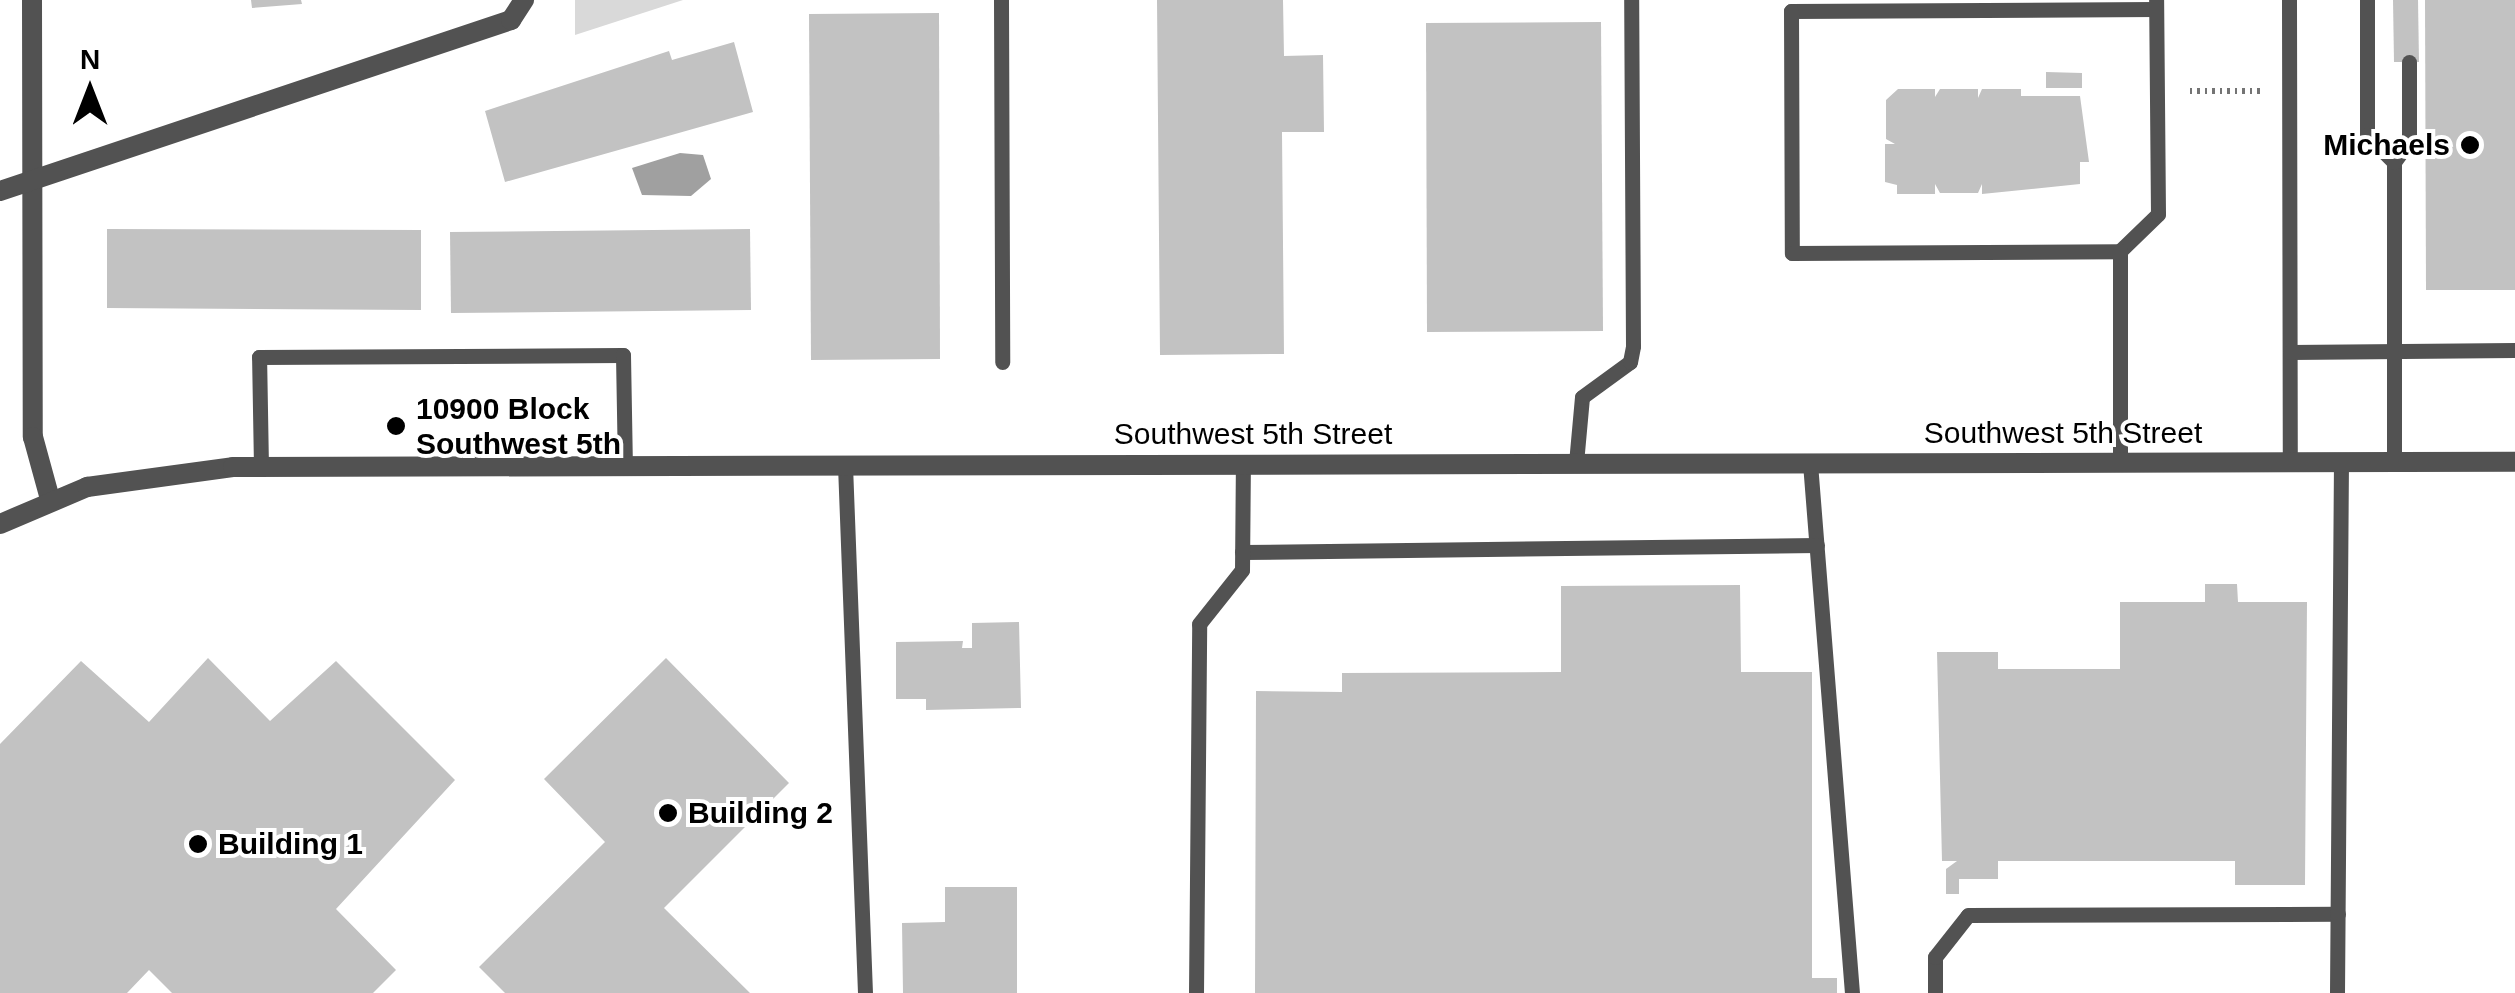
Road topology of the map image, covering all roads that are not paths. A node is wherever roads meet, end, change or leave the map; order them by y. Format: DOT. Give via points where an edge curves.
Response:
graph roads {
  1 [pos="32,0"];
  2 [pos="1001,0"];
  3 [pos="1631,0"];
  4 [pos="2289,0"];
  5 [pos="2368,0"];
  6 [pos="2156,4"];
  7 [pos="523,5"];
  8 [pos="2410,62"];
  9 [pos="2394,162"];
  10 [pos="32,180"];
  11 [pos="0,191"];
  12 [pos="2120,250"];
  13 [pos="2515,350"];
  14 [pos="2394,351"];
  15 [pos="2290,352"];
  16 [pos="1002,362"];
  17 [pos="2515,462"];
  18 [pos="2120,463"];
  19 [pos="2290,463"];
  20 [pos="2341,463"];
  21 [pos="2394,463"];
  22 [pos="1243,464"];
  23 [pos="1576,464"];
  24 [pos="1810,464"];
  25 [pos="845,465"];
  26 [pos="625,466"];
  27 [pos="260,467"];
  28 [pos="50,500"];
  29 [pos="0,524"];
  30 [pos="1817,545"];
  31 [pos="1242,552"];
  32 [pos="2338,914"];
  33 [pos="865,993"];
  34 [pos="1196,993"];
  35 [pos="1852,993"];
  36 [pos="1936,993"];
  37 [pos="2338,993"];
  1 -- 10 [label="street"];
  2 -- 16 [label="lane"];
  3 -- 23 [label="lane" via="1633,346 1630,362 1582,397"];
  4 -- 15 [label="lane"];
  5 -- 9 [label="lane" via="2368,135"];
  6 -- 12 [label="lane" via="2158,214"];
  6 -- 12 [label="lane" via="1791,12 1792,253"];
  7 -- 10 [label="street"];
  8 -- 9 [label="lane" via="2410,141"];
  9 -- 14 [label="lane"];
  10 -- 11 [label="street"];
  10 -- 28 [label="street" via="33,437"];
  12 -- 18 [label="lane"];
  13 -- 14 [label="lane"];
  14 -- 15 [label="lane"];
  14 -- 21 [label="lane"];
  15 -- 19 [label="lane"];
  17 -- 21 [label="street, Southwest 5th Street"];
  18 -- 19 [label="street, Southwest 5th Street"];
  18 -- 24 [label="street, Southwest 5th Street"];
  19 -- 20 [label="street, Southwest 5th Street"];
  20 -- 21 [label="street, Southwest 5th Street"];
  20 -- 32 [label="lane"];
  22 -- 23 [label="street, Southwest 5th Street"];
  22 -- 25 [label="street, Southwest 5th Street"];
  22 -- 31 [label="lane"];
  23 -- 24 [label="street, Southwest 5th Street"];
  24 -- 30 [label="lane"];
  25 -- 26 [label="street, Southwest 5th Street"];
  25 -- 33 [label="lane"];
  26 -- 27 [label="street, Southwest 5th Street"];
  26 -- 27 [label="lane" via="623,356 489,356 259,357"];
  27 -- 28 [label="street, Southwest 5th Street" via="130,476"];
  28 -- 29 [label="street, Southwest 5th Street"];
  30 -- 31 [label="lane"];
  30 -- 35 [label="lane"];
  31 -- 34 [label="lane" via="1242,570 1198,624"];
  32 -- 36 [label="lane" via="1968,916 1935,956"];
  32 -- 37 [label="lane"];
}
